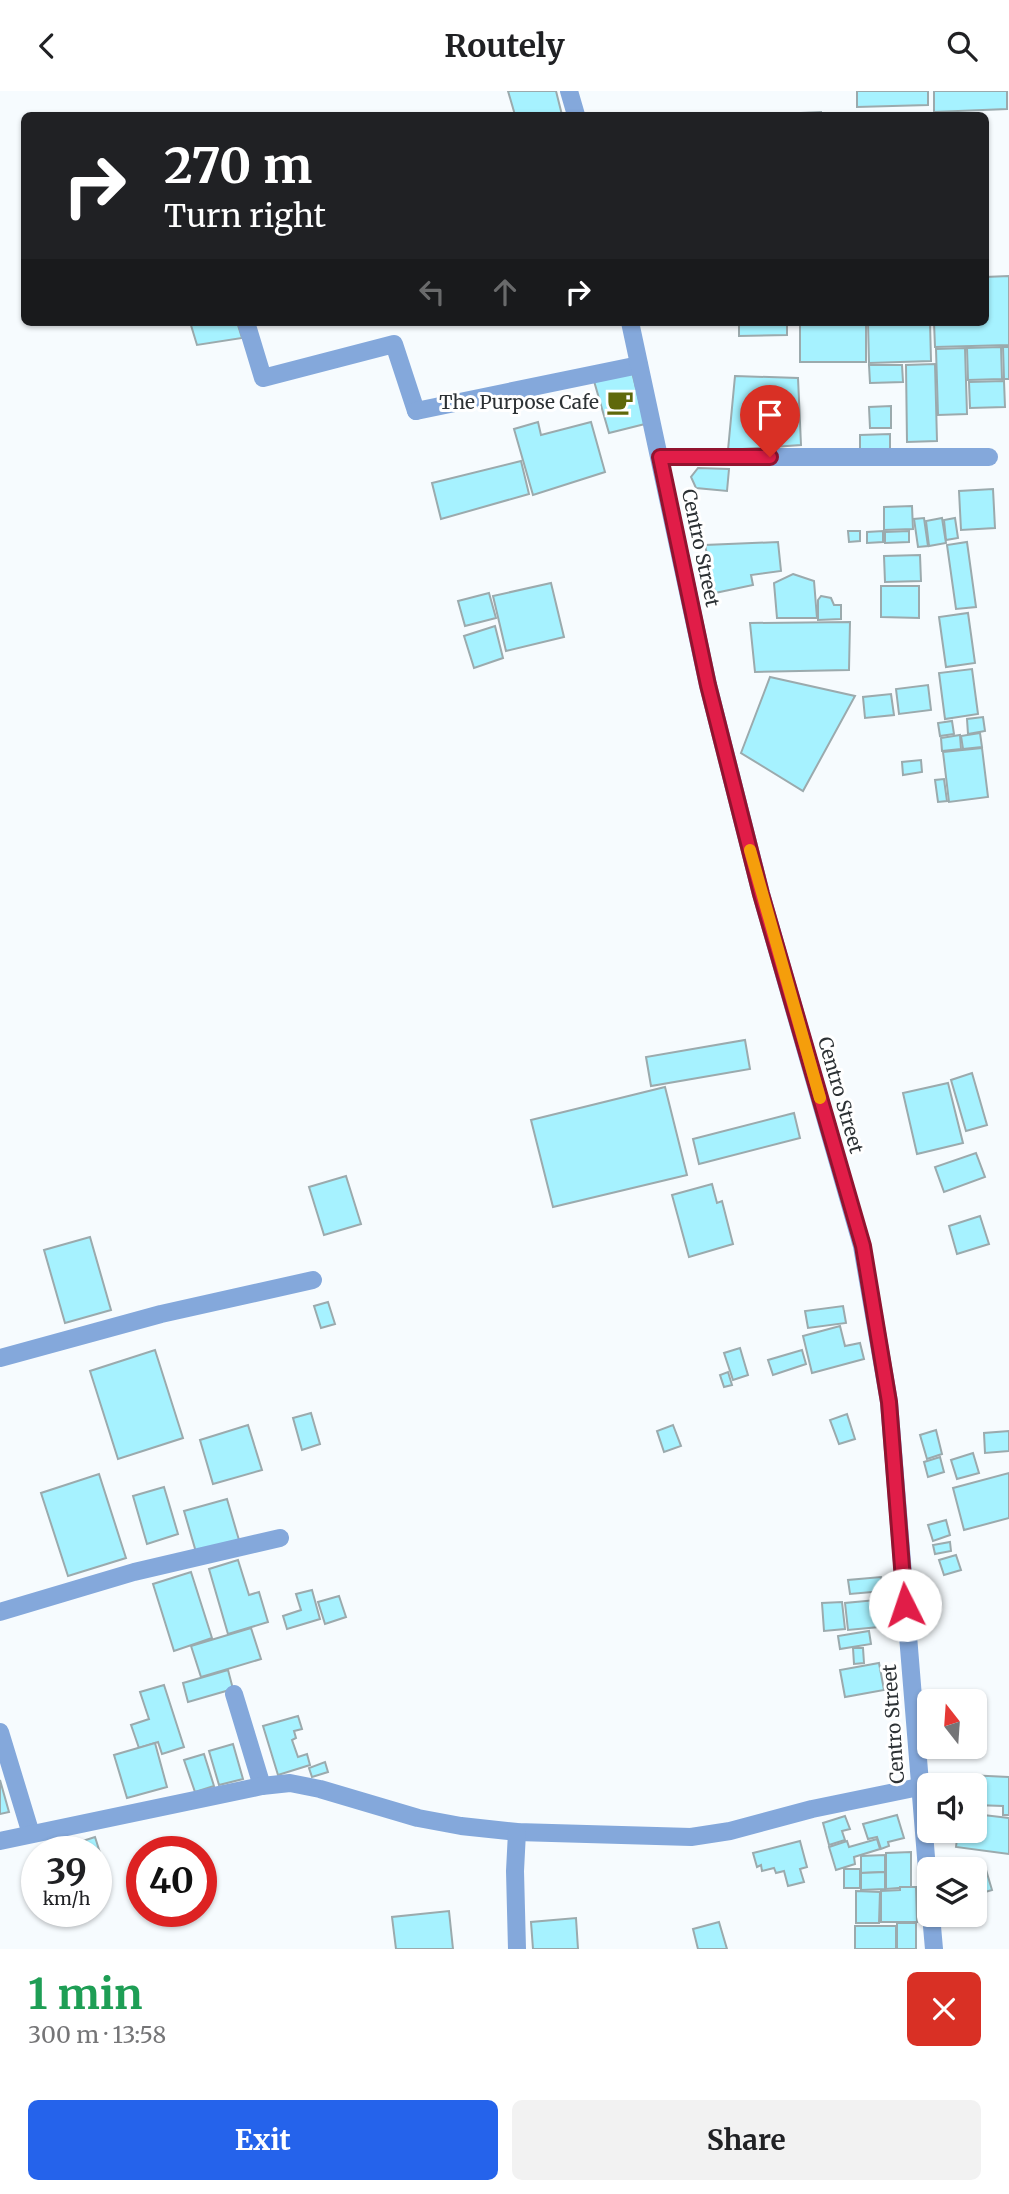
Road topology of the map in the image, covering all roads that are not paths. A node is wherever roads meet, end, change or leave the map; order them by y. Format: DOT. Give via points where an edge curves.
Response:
graph roads {
  1 [pos="569,91"];
  2 [pos="575,112"];
  3 [pos="247,326"];
  4 [pos="631,326"];
  5 [pos="639,365"];
  6 [pos="660,457"];
  7 [pos="989,457"];
  8 [pos="313,1280"];
  9 [pos="0,1358"];
  10 [pos="280,1538"];
  11 [pos="0,1612"];
  12 [pos="234,1694"];
  13 [pos="0,1732"];
  14 [pos="918,1773"];
  15 [pos="262,1786"];
  16 [pos="917,1787"];
  17 [pos="517,1832"];
  18 [pos="31,1834"];
  19 [pos="0,1841"];
  20 [pos="932,1927"];
  21 [pos="517,1949"];
  22 [pos="934,1949"];
  1 -- 2 [label="street"];
  3 -- 5 [label="street" via="263,378 394,344 416,411"];
  4 -- 5 [label="street, Centro Street"];
  5 -- 6 [label="street, Centro Street"];
  6 -- 7 [label="street"];
  6 -- 14 [label="street, Centro Street" via="708,685 761,894 863,1246 889,1402"];
  8 -- 9 [label="street" via="161,1314"];
  10 -- 11 [label="street" via="134,1572"];
  12 -- 15 [label="street"];
  13 -- 18 [label="street"];
  15 -- 17 [label="street" via="290,1783 418,1818"];
  15 -- 18 [label="street"];
  16 -- 17 [label="street" via="691,1837"];
  17 -- 21 [label="street"];
  18 -- 19 [label="street"];
  20 -- 22 [label="street"];
}
